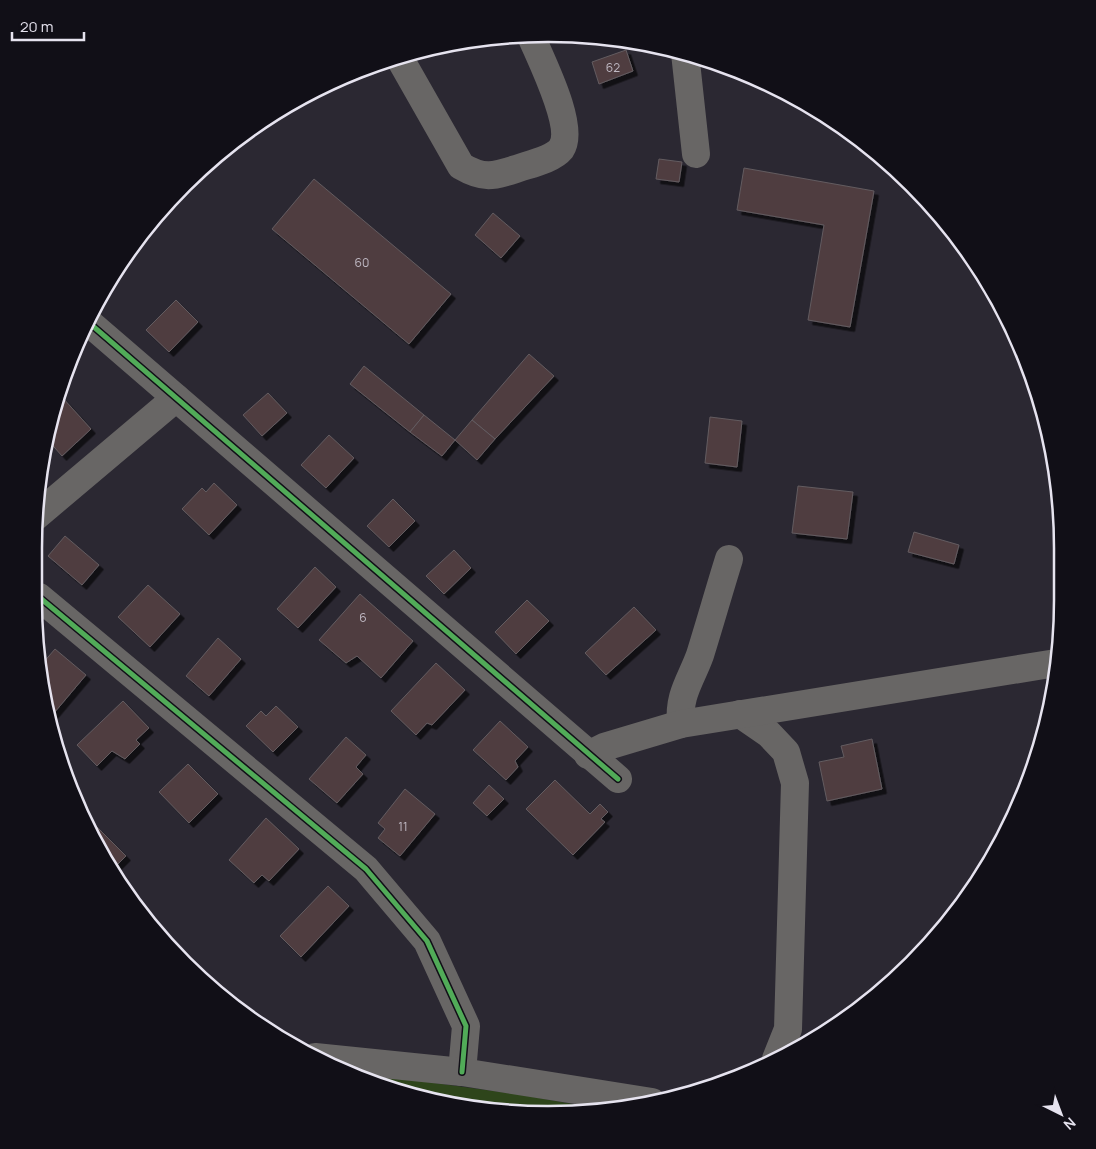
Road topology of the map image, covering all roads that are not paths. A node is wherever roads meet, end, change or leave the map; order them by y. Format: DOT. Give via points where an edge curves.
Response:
graph roads {
  1 [pos="535,43"];
  2 [pos="686,62"];
  3 [pos="403,64"];
  4 [pos="696,154"];
  5 [pos="94,327"];
  6 [pos="176,398"];
  7 [pos="45,509"];
  8 [pos="729,559"];
  9 [pos="43,600"];
  10 [pos="1049,664"];
  11 [pos="740,714"];
  12 [pos="680,724"];
  13 [pos="588,755"];
  14 [pos="618,779"];
  15 [pos="780,1050"];
  16 [pos="335,1059"];
  17 [pos="462,1072"];
  18 [pos="633,1099"];
  1 -- 3 [label="street" via="560,108 566,136 560,150 539,161 491,177 475,174 461,166"];
  2 -- 4 [label="street"];
  5 -- 6 [label="street"];
  6 -- 7 [label="street"];
  6 -- 13 [label="street"];
  8 -- 12 [label="street" via="699,657 679,708"];
  9 -- 17 [label="street" via="366,869 427,941 466,1026"];
  10 -- 11 [label="street"];
  11 -- 12 [label="street"];
  11 -- 15 [label="street" via="769,734 786,752 795,783 788,1029"];
  12 -- 13 [label="street"];
  13 -- 14 [label="street"];
  16 -- 17 [label="street"];
  17 -- 18 [label="street"];
}
